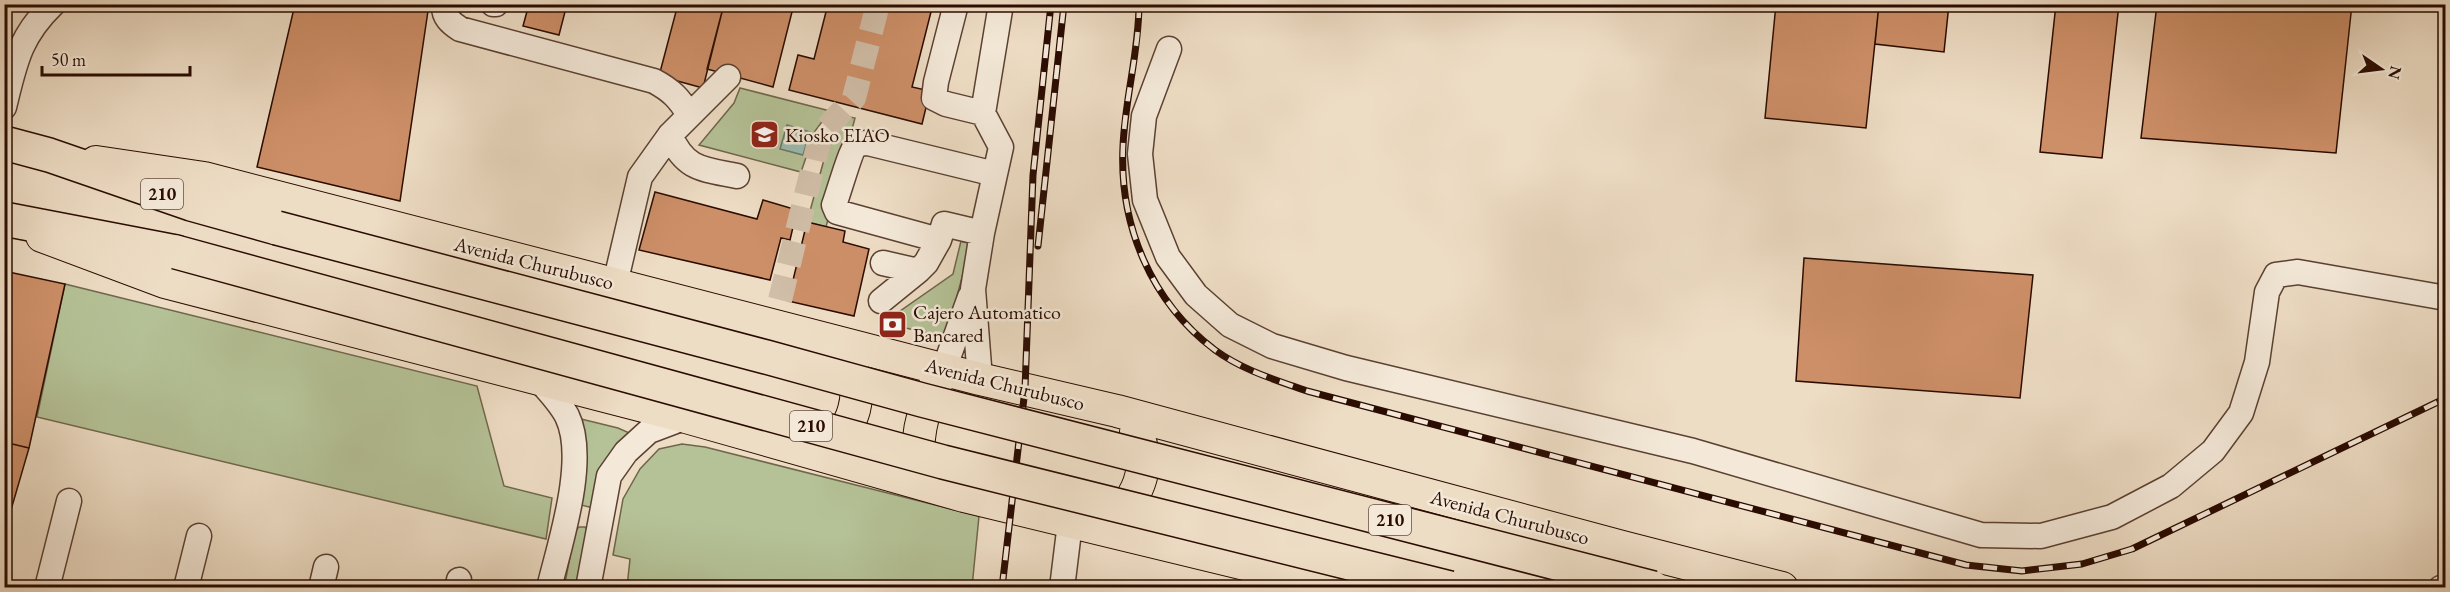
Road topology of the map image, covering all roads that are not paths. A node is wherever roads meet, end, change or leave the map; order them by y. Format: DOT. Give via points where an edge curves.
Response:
graph roads {
  1 [pos="53,4"];
  2 [pos="444,4"];
  3 [pos="956,4"];
  4 [pos="1001,4"];
  5 [pos="1169,49"];
  6 [pos="728,77"];
  7 [pos="4,107"];
  8 [pos="983,113"];
  9 [pos="689,115"];
  10 [pos="670,135"];
  11 [pos="4,143"];
  12 [pos="49,155"];
  13 [pos="995,174"];
  14 [pos="737,176"];
  15 [pos="4,220"];
  16 [pos="982,232"];
  17 [pos="939,240"];
  18 [pos="884,263"];
  19 [pos="918,271"];
  20 [pos="615,284"];
  21 [pos="973,289"];
  22 [pos="2445,298"];
  23 [pos="881,301"];
  24 [pos="834,341"];
  25 [pos="944,369"];
  26 [pos="536,377"];
  27 [pos="980,379"];
  28 [pos="1117,411"];
  29 [pos="686,417"];
  30 [pos="811,452"];
  31 [pos="924,484"];
  32 [pos="69,501"];
  33 [pos="568,509"];
  34 [pos="602,516"];
  35 [pos="1080,525"];
  36 [pos="199,536"];
  37 [pos="2445,585"];
  38 [pos="47,588"];
  39 [pos="186,588"];
  40 [pos="549,588"];
  41 [pos="588,588"];
  42 [pos="1062,588"];
  43 [pos="1344,588"];
  44 [pos="1450,588"];
  45 [pos="1653,588"];
  46 [pos="1782,588"];
  47 [pos="2441,588"];
  1 -- 7 [label="street" via="36,21 17,54"];
  2 -- 9 [label="street" via="449,21 460,30 654,81 681,100"];
  3 -- 8 [label="street" via="934,98"];
  4 -- 8 [label="street"];
  5 -- 22 [label="street" via="1144,116 1140,154 1144,200 1168,257 1196,295 1230,326 1272,346 1346,368 1693,451 1981,535 2041,536 2112,517 2171,486 2213,451 2241,413 2257,362 2267,292 2276,275 2298,272"];
  6 -- 9 [label="street"];
  8 -- 13 [label="street" via="1000,147"];
  9 -- 10 [label="street"];
  10 -- 14 [label="street" via="683,158 692,165"];
  10 -- 20 [label="street" via="640,177"];
  11 -- 12 [label="highway, Avenida Churubusco / 210"];
  12 -- 20 [label="main road, Avenida Churubusco" via="204,178"];
  12 -- 45 [label="highway, Avenida Churubusco / 210, bridge" via="191,204 277,228 922,400"];
  13 -- 16 [label="street"];
  13 -- 17 [label="street" via="868,143 859,143 854,148 834,205 837,212"];
  15 -- 26 [label="main road" via="165,282"];
  15 -- 44 [label="highway, 210, bridge" via="176,252 977,471"];
  16 -- 17 [label="street" via="944,224"];
  16 -- 21 [label="street"];
  17 -- 19 [label="street"];
  18 -- 19 [label="street"];
  19 -- 23 [label="street"];
  20 -- 24 [label="main road, Avenida Churubusco"];
  21 -- 25 [label="street"];
  21 -- 27 [label="street"];
  24 -- 25 [label="main road, Avenida Churubusco"];
  24 -- 30 [label="main road" via="857,381 856,406 845,431 830,445"];
  25 -- 27 [label="main road, Avenida Churubusco"];
  25 -- 31 [label="main road" via="929,399 921,429 918,466"];
  26 -- 29 [label="main road"];
  26 -- 33 [label="street" via="568,417 575,443"];
  27 -- 28 [label="main road, Avenida Churubusco"];
  28 -- 35 [label="main road" via="1142,442 1140,483 1130,501 1110,518"];
  28 -- 46 [label="main road, Avenida Churubusco"];
  29 -- 30 [label="main road"];
  29 -- 34 [label="street" via="649,431 626,452 609,476"];
  30 -- 31 [label="main road"];
  31 -- 35 [label="main road"];
  32 -- 38 [label="street"];
  33 -- 34 [label="street"];
  33 -- 40 [label="street"];
  34 -- 41 [label="street"];
  35 -- 42 [label="street"];
  35 -- 43 [label="main road"];
  36 -- 39 [label="street"];
  37 -- 47 [label="street"];
}
